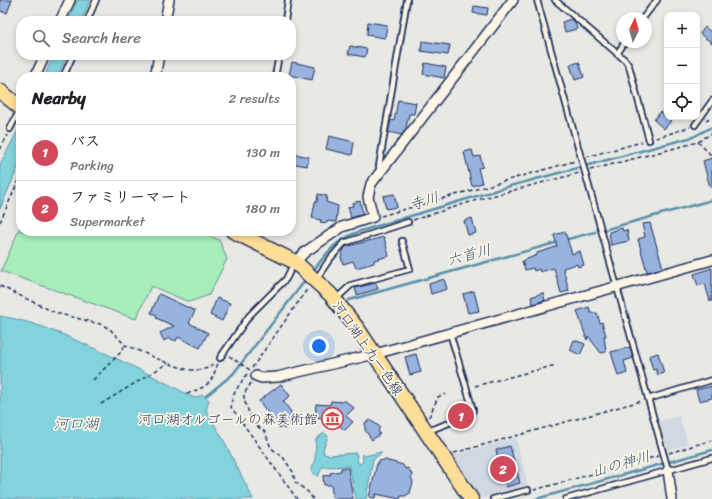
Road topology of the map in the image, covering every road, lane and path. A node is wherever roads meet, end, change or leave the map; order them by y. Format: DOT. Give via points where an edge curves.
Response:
graph roads {
  1 [pos="70,0"];
  2 [pos="96,0"];
  3 [pos="169,0"];
  4 [pos="288,0"];
  5 [pos="407,0"];
  6 [pos="513,0"];
  7 [pos="537,0"];
  8 [pos="555,0"];
  9 [pos="657,0"];
  10 [pos="648,12"];
  11 [pos="62,16"];
  12 [pos="89,16"];
  13 [pos="166,16"];
  14 [pos="286,16"];
  15 [pos="622,48"];
  16 [pos="617,54"];
  17 [pos="43,60"];
  18 [pos="71,60"];
  19 [pos="158,60"];
  20 [pos="278,60"];
  21 [pos="37,72"];
  22 [pos="65,72"];
  23 [pos="156,72"];
  24 [pos="276,72"];
  25 [pos="0,91"];
  26 [pos="712,101"];
  27 [pos="16,104"];
  28 [pos="16,118"];
  29 [pos="695,125"];
  30 [pos="10,129"];
  31 [pos="712,133"];
  32 [pos="649,140"];
  33 [pos="698,142"];
  34 [pos="0,149"];
  35 [pos="712,156"];
  36 [pos="582,160"];
  37 [pos="585,170"];
  38 [pos="380,171"];
  39 [pos="16,186"];
  40 [pos="373,217"];
  41 [pos="0,222"];
  42 [pos="408,222"];
  43 [pos="247,236"];
  44 [pos="402,241"];
  45 [pos="712,260"];
  46 [pos="298,264"];
  47 [pos="313,281"];
  48 [pos="0,286"];
  49 [pos="617,287"];
  50 [pos="335,300"];
  51 [pos="450,333"];
  52 [pos="126,346"];
  53 [pos="375,354"];
  54 [pos="222,356"];
  55 [pos="168,363"];
  56 [pos="556,365"];
  57 [pos="253,373"];
  58 [pos="93,380"];
  59 [pos="712,380"];
  60 [pos="475,386"];
  61 [pos="186,394"];
  62 [pos="446,394"];
  63 [pos="648,398"];
  64 [pos="101,404"];
  65 [pos="426,426"];
  66 [pos="712,440"];
  67 [pos="664,456"];
  68 [pos="443,457"];
  69 [pos="712,458"];
  70 [pos="667,469"];
  71 [pos="528,490"];
  72 [pos="297,499"];
  73 [pos="313,499"];
  74 [pos="471,499"];
  75 [pos="494,499"];
  76 [pos="566,499"];
  77 [pos="672,499"];
  1 -- 11 [label="street"];
  2 -- 12 [label="lane"];
  3 -- 13 [label="street"];
  4 -- 14 [label="lane"];
  5 -- 38 [label="lane"];
  6 -- 38 [label="street"];
  7 -- 36 [label="lane"];
  8 -- 16 [label="lane"];
  9 -- 10 [label="lane"];
  15 -- 16 [label="lane"];
  16 -- 32 [label="lane" via="629,66"];
  17 -- 21 [label="street"];
  18 -- 22 [label="lane"];
  19 -- 23 [label="street"];
  20 -- 24 [label="lane"];
  25 -- 27 [label="main road"];
  26 -- 29 [label="lane"];
  28 -- 30 [label="lane"];
  29 -- 32 [label="path"];
  30 -- 34 [label="path"];
  31 -- 33 [label="path"];
  32 -- 36 [label="path"];
  33 -- 35 [label="path"];
  33 -- 37 [label="path"];
  36 -- 37 [label="lane"];
  36 -- 40 [label="path"];
  37 -- 42 [label="path"];
  37 -- 49 [label="lane"];
  38 -- 40 [label="street" via="371,184 368,197"];
  39 -- 41 [label="path"];
  40 -- 46 [label="street" via="342,227 305,252"];
  42 -- 47 [label="lane" via="344,243"];
  43 -- 46 [label="main road, 河口湖上九一色線"];
  44 -- 50 [label="lane" via="410,269 351,285"];
  45 -- 49 [label="street"];
  46 -- 47 [label="main road, 河口湖上九一色線"];
  46 -- 54 [label="lane" via="291,267 286,279 249,316"];
  47 -- 50 [label="main road, 河口湖上九一色線"];
  47 -- 57 [label="path"];
  48 -- 52 [label="path" via="56,313 100,324 110,329"];
  49 -- 51 [label="street"];
  49 -- 63 [label="lane"];
  50 -- 53 [label="main road, 河口湖上九一色線"];
  51 -- 53 [label="street"];
  51 -- 65 [label="lane" via="471,414"];
  52 -- 55 [label="path"];
  52 -- 58 [label="path"];
  53 -- 57 [label="street" via="277,376 262,378"];
  53 -- 65 [label="main road, 河口湖上九一色線"];
  54 -- 55 [label="path" via="209,368 199,370 189,370"];
  54 -- 57 [label="path"];
  54 -- 61 [label="path" via="210,383"];
  55 -- 64 [label="path"];
  56 -- 60 [label="path"];
  57 -- 72 [label="path" via="235,393 231,408"];
  57 -- 73 [label="path" via="244,394 251,420 264,432 271,448 283,457 296,482"];
  59 -- 63 [label="lane"];
  62 -- 65 [label="path" via="438,397"];
  63 -- 67 [label="lane"];
  63 -- 68 [label="path"];
  65 -- 68 [label="main road, 河口湖上九一色線"];
  66 -- 67 [label="path"];
  67 -- 70 [label="lane"];
  67 -- 71 [label="path"];
  68 -- 74 [label="main road, 河口湖上九一色線"];
  69 -- 70 [label="lane"];
  70 -- 76 [label="lane"];
  70 -- 77 [label="street"];
  71 -- 75 [label="lane"];
}
